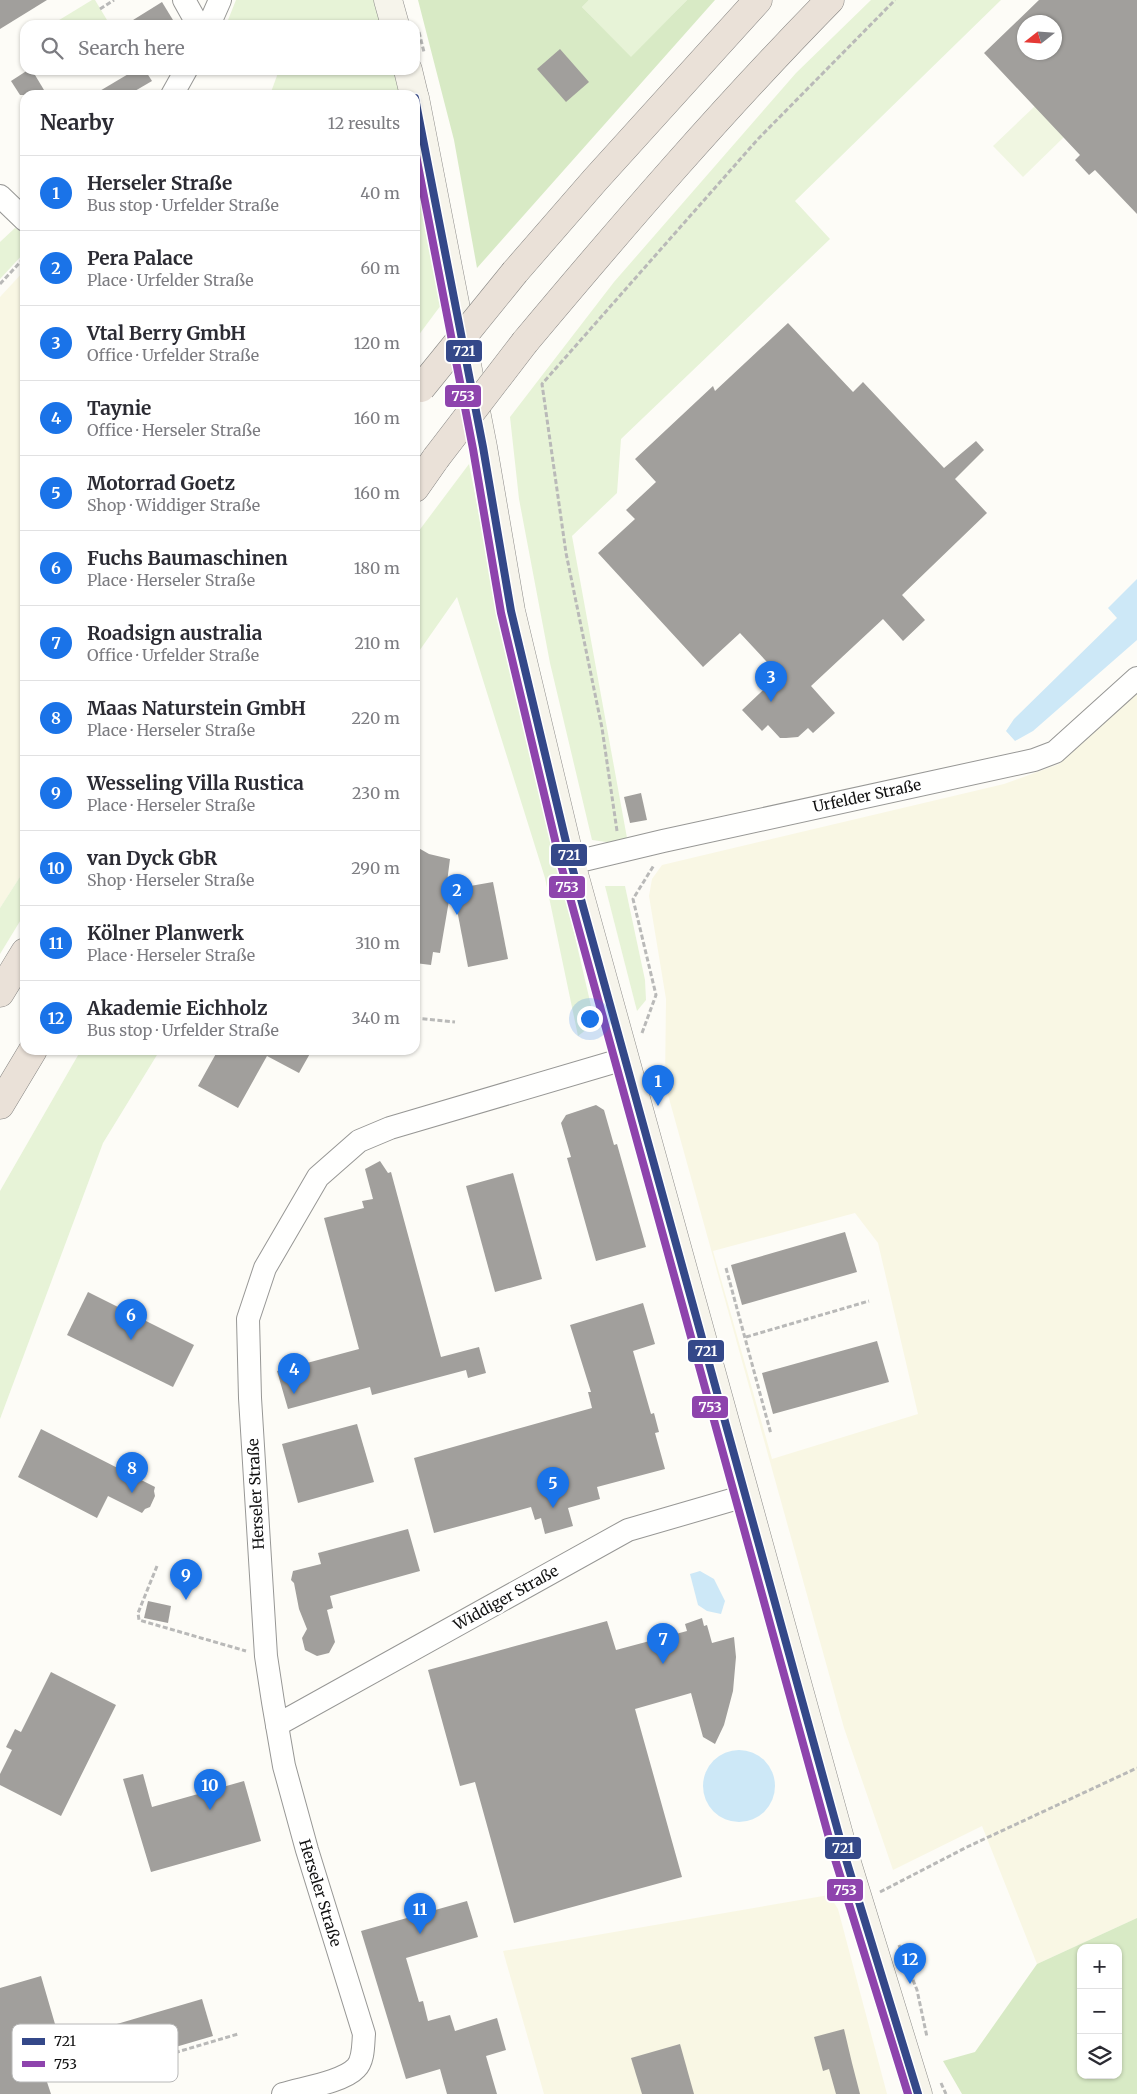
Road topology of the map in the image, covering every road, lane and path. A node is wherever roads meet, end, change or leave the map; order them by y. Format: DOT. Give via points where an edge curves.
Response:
graph roads {
  1 [pos="114,0"];
  2 [pos="184,0"];
  3 [pos="220,0"];
  4 [pos="388,0"];
  5 [pos="758,0"];
  6 [pos="830,0"];
  7 [pos="895,0"];
  8 [pos="100,8"];
  9 [pos="195,20"];
  10 [pos="211,20"];
  11 [pos="394,20"];
  12 [pos="183,75"];
  13 [pos="409,75"];
  14 [pos="175,90"];
  15 [pos="413,90"];
  16 [pos="420,122"];
  17 [pos="0,196"];
  18 [pos="20,215"];
  19 [pos="20,262"];
  20 [pos="0,284"];
  21 [pos="420,390"];
  22 [pos="420,481"];
  23 [pos="1137,678"];
  24 [pos="620,852"];
  25 [pos="571,863"];
  26 [pos="633,899"];
  27 [pos="20,960"];
  28 [pos="0,993"];
  29 [pos="420,1018"];
  30 [pos="455,1022"];
  31 [pos="30,1055"];
  32 [pos="624,1059"];
  33 [pos="5,1096"];
  34 [pos="0,1124"];
  35 [pos="726,1268"];
  36 [pos="869,1301"];
  37 [pos="746,1337"];
  38 [pos="771,1434"];
  39 [pos="745,1496"];
  40 [pos="157,1566"];
  41 [pos="266,1656"];
  42 [pos="277,1725"];
  43 [pos="1137,1768"];
  44 [pos="862,1906"];
  45 [pos="238,2034"];
  46 [pos="178,2052"];
  47 [pos="910,2067"];
  48 [pos="283,2094"];
  49 [pos="918,2094"];
  50 [pos="930,2094"];
  1 -- 8 [label="path"];
  2 -- 9 [label="street"];
  3 -- 10 [label="street"];
  4 -- 11 [label="main road"];
  5 -- 21 [label="highway, bridge" via="515,272"];
  6 -- 22 [label="highway, bridge" via="721,114 617,231 525,342"];
  7 -- 24 [label="path" via="758,139 542,384 566,553 602,728"];
  12 -- 14 [label="street"];
  13 -- 15 [label="main road"];
  16 -- 25 [label="main road" via="483,446 511,611"];
  17 -- 18 [label="street"];
  19 -- 20 [label="path"];
  23 -- 24 [label="street, Urfelder Straße" via="1055,752 1034,760"];
  24 -- 25 [label="street, Urfelder Straße"];
  25 -- 32 [label="main road"];
  26 -- 32 [label="path" via="656,995 640,1044"];
  27 -- 28 [label="highway"];
  29 -- 30 [label="path"];
  31 -- 33 [label="highway"];
  32 -- 39 [label="main road"];
  32 -- 41 [label="street, Herseler Straße" via="390,1128 359,1141 318,1177 265,1268 248,1319"];
  33 -- 34 [label="highway"];
  35 -- 37 [label="path"];
  36 -- 37 [label="path"];
  37 -- 38 [label="path"];
  39 -- 42 [label="street, Widdiger Straße" via="628,1530"];
  39 -- 44 [label="main road" via="844,1853"];
  40 -- 41 [label="path" via="138,1613 139,1620"];
  41 -- 42 [label="street, Herseler Straße"];
  42 -- 48 [label="street, Herseler Straße" via="284,1766 307,1850 364,2034 357,2067 341,2077"];
  43 -- 44 [label="path" via="967,1847 879,1893"];
  44 -- 47 [label="main road"];
  45 -- 46 [label="path"];
  47 -- 49 [label="main road"];
  47 -- 50 [label="main road"];
}
